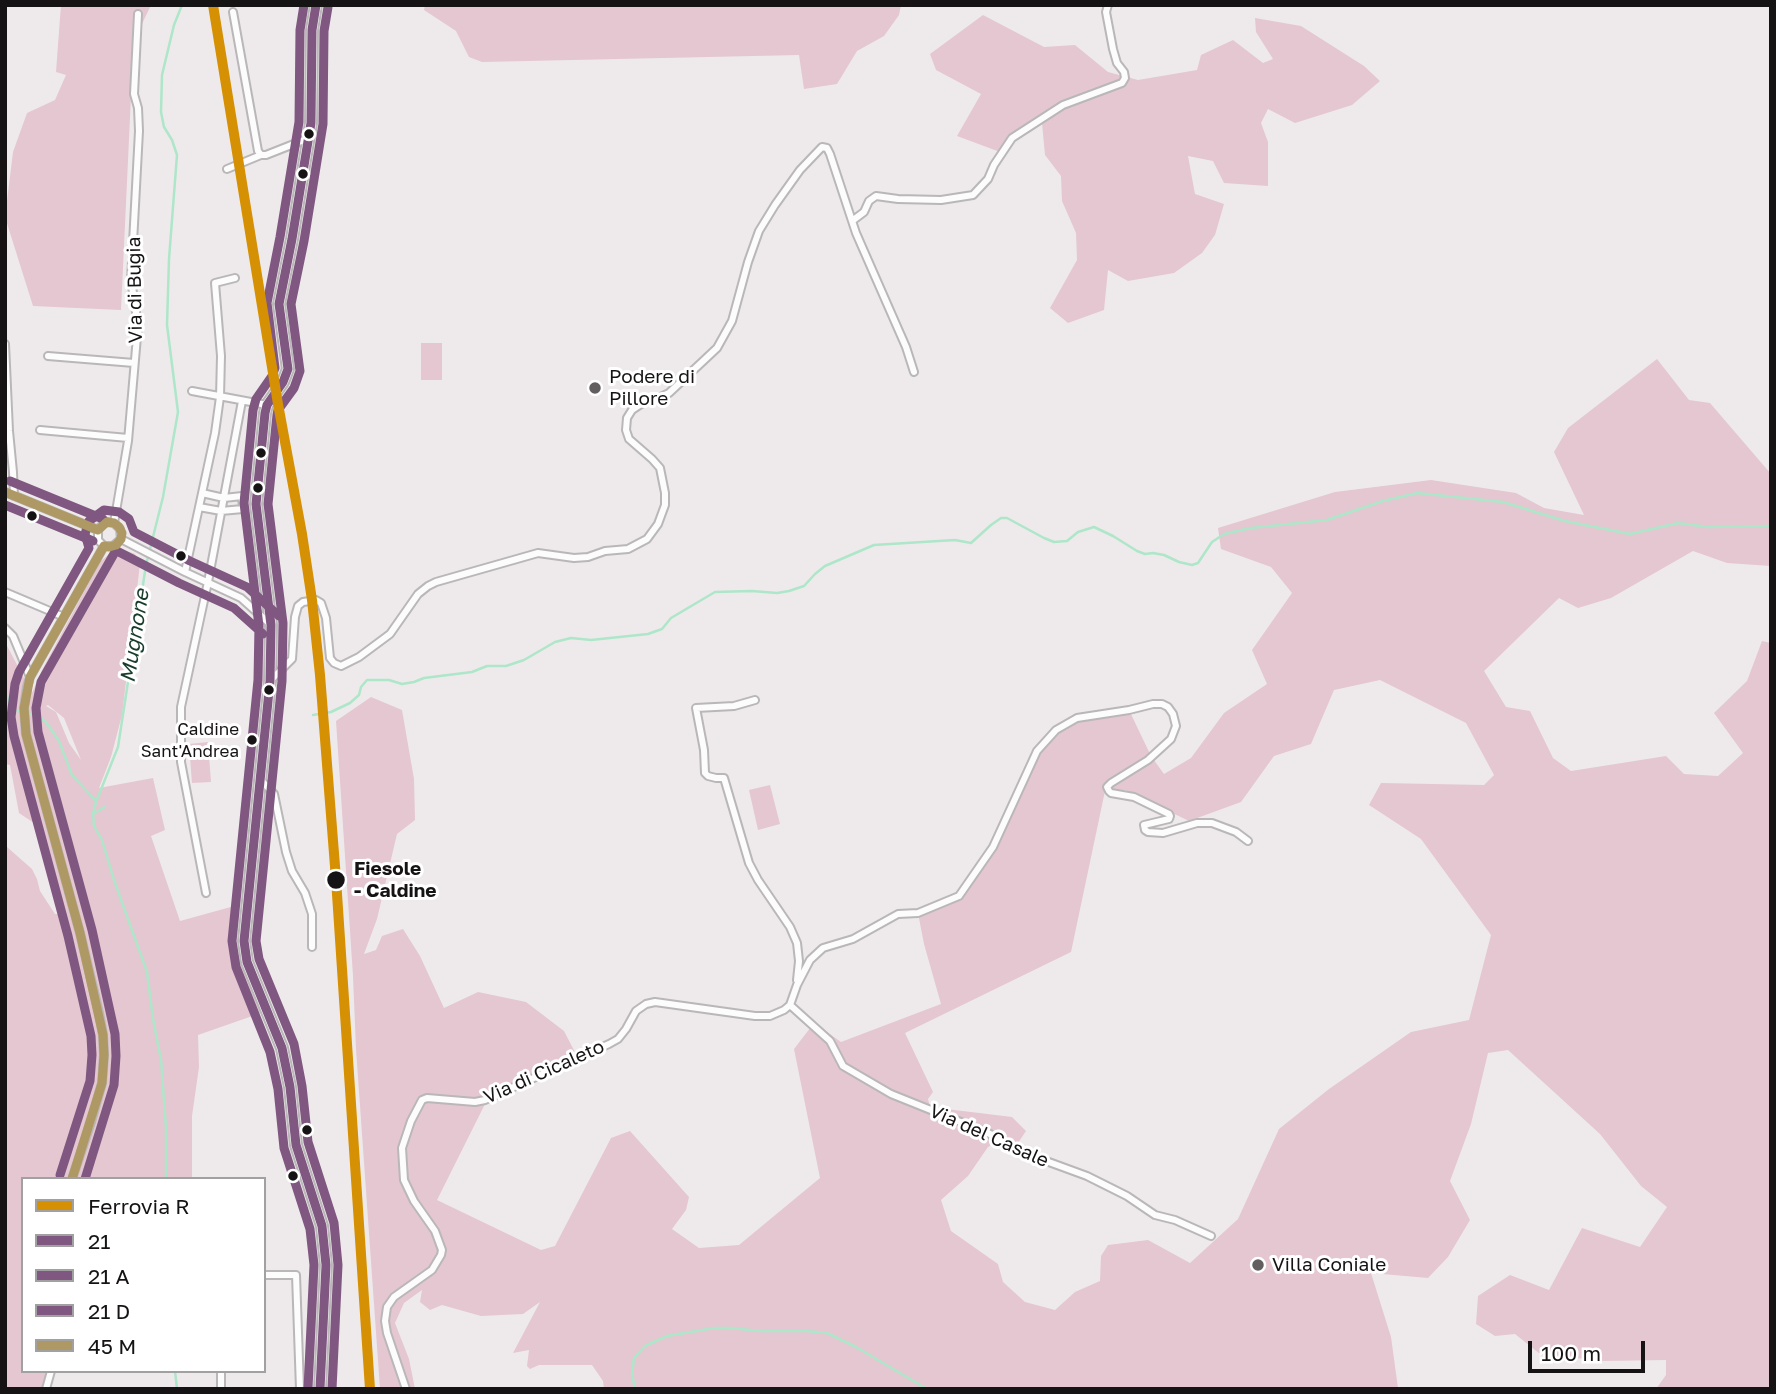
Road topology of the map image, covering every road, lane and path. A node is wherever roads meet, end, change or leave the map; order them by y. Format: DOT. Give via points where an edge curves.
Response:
graph roads {
  1 [pos="316,5"];
  2 [pos="1108,5"];
  3 [pos="233,12"];
  4 [pos="138,14"];
  5 [pos="309,138"];
  6 [pos="261,155"];
  7 [pos="227,169"];
  8 [pos="852,221"];
  9 [pos="235,278"];
  10 [pos="5,344"];
  11 [pos="48,356"];
  12 [pos="134,363"];
  13 [pos="914,372"];
  14 [pos="192,391"];
  15 [pos="220,397"];
  16 [pos="242,401"];
  17 [pos="267,405"];
  18 [pos="40,430"];
  19 [pos="128,438"];
  20 [pos="5,492"];
  21 [pos="202,493"];
  22 [pos="14,496"];
  23 [pos="224,498"];
  24 [pos="199,507"];
  25 [pos="221,511"];
  26 [pos="114,523"];
  27 [pos="98,530"];
  28 [pos="121,539"];
  29 [pos="104,546"];
  30 [pos="186,572"];
  31 [pos="208,582"];
  32 [pos="5,592"];
  33 [pos="64,617"];
  34 [pos="271,625"];
  35 [pos="5,628"];
  36 [pos="30,677"];
  37 [pos="270,681"];
  38 [pos="755,700"];
  39 [pos="261,780"];
  40 [pos="1248,841"];
  41 [pos="206,893"];
  42 [pos="312,947"];
  43 [pos="797,985"];
  44 [pos="790,1005"];
  45 [pos="73,1177"];
  46 [pos="1211,1236"];
  47 [pos="266,1275"];
  48 [pos="300,1389"];
  49 [pos="320,1389"];
  50 [pos="406,1389"];
  1 -- 5 [label="main road"];
  2 -- 8 [label="street" via="1113,49 1124,72 1122,83 1063,105 1012,138 973,195 940,200 876,196"];
  3 -- 6 [label="street"];
  4 -- 12 [label="street, Via di Bugia" via="134,94 139,131 131,280 138,325"];
  5 -- 6 [label="street"];
  5 -- 17 [label="main road" via="279,304 288,369"];
  6 -- 7 [label="street"];
  8 -- 13 [label="street"];
  8 -- 37 [label="street" via="831,153 822,147 767,216 732,321 717,348 669,393 632,410 625,424 629,439 660,468 666,493 658,524 647,539 628,549 581,558 538,553 436,582 418,594 390,634 341,666 330,658 321,603 303,602 296,612 292,659"];
  9 -- 15 [label="street" via="215,283"];
  10 -- 22 [label="street"];
  11 -- 12 [label="street"];
  12 -- 19 [label="street, Via di Bugia"];
  14 -- 15 [label="street"];
  15 -- 16 [label="street"];
  15 -- 21 [label="street"];
  16 -- 17 [label="street"];
  16 -- 23 [label="street"];
  17 -- 34 [label="main road" via="256,504"];
  18 -- 19 [label="street"];
  19 -- 26 [label="street, Via di Bugia"];
  20 -- 22 [label="street"];
  21 -- 23 [label="street"];
  21 -- 24 [label="street"];
  22 -- 27 [label="street"];
  23 -- 25 [label="street"];
  23 -- 25 [label="street" via="242,496 243,509"];
  24 -- 25 [label="street"];
  24 -- 30 [label="street"];
  25 -- 31 [label="street"];
  26 -- 27 [label="street"];
  26 -- 28 [label="street"];
  27 -- 29 [label="street" via="98,540"];
  28 -- 29 [label="street"];
  28 -- 30 [label="street"];
  29 -- 33 [label="street"];
  30 -- 31 [label="street"];
  31 -- 34 [label="street" via="242,598"];
  31 -- 41 [label="street" via="181,707 181,762"];
  32 -- 33 [label="street"];
  33 -- 36 [label="street"];
  34 -- 37 [label="main road"];
  35 -- 36 [label="street"];
  36 -- 45 [label="street" via="23,717 26,734 103,1035 102,1083"];
  37 -- 39 [label="main road"];
  38 -- 43 [label="street" via="696,708 705,773 724,778 749,863 797,943"];
  39 -- 42 [label="street" via="274,794 286,852 312,914"];
  39 -- 49 [label="main road" via="245,952 282,1048 296,1144 322,1226 326,1265"];
  40 -- 43 [label="street" via="1212,823 1148,832 1144,825 1170,816 1134,797 1108,791 1107,786 1171,739 1176,726 1168,707 1153,704 1077,718 1056,730 1037,751 993,847 959,896 918,913 898,914 853,939 823,948 810,960"];
  43 -- 44 [label="street"];
  44 -- 46 [label="street, Via del Casale" via="830,1041 843,1066 891,1094 1087,1176 1155,1215"];
  44 -- 50 [label="street, Via di Cicaleto" via="770,1016 755,1016 646,1004 618,1039 485,1100 422,1100 402,1148 404,1180 435,1231 442,1255 432,1270 387,1307 387,1333"];
  47 -- 48 [label="street" via="296,1275"];
}
